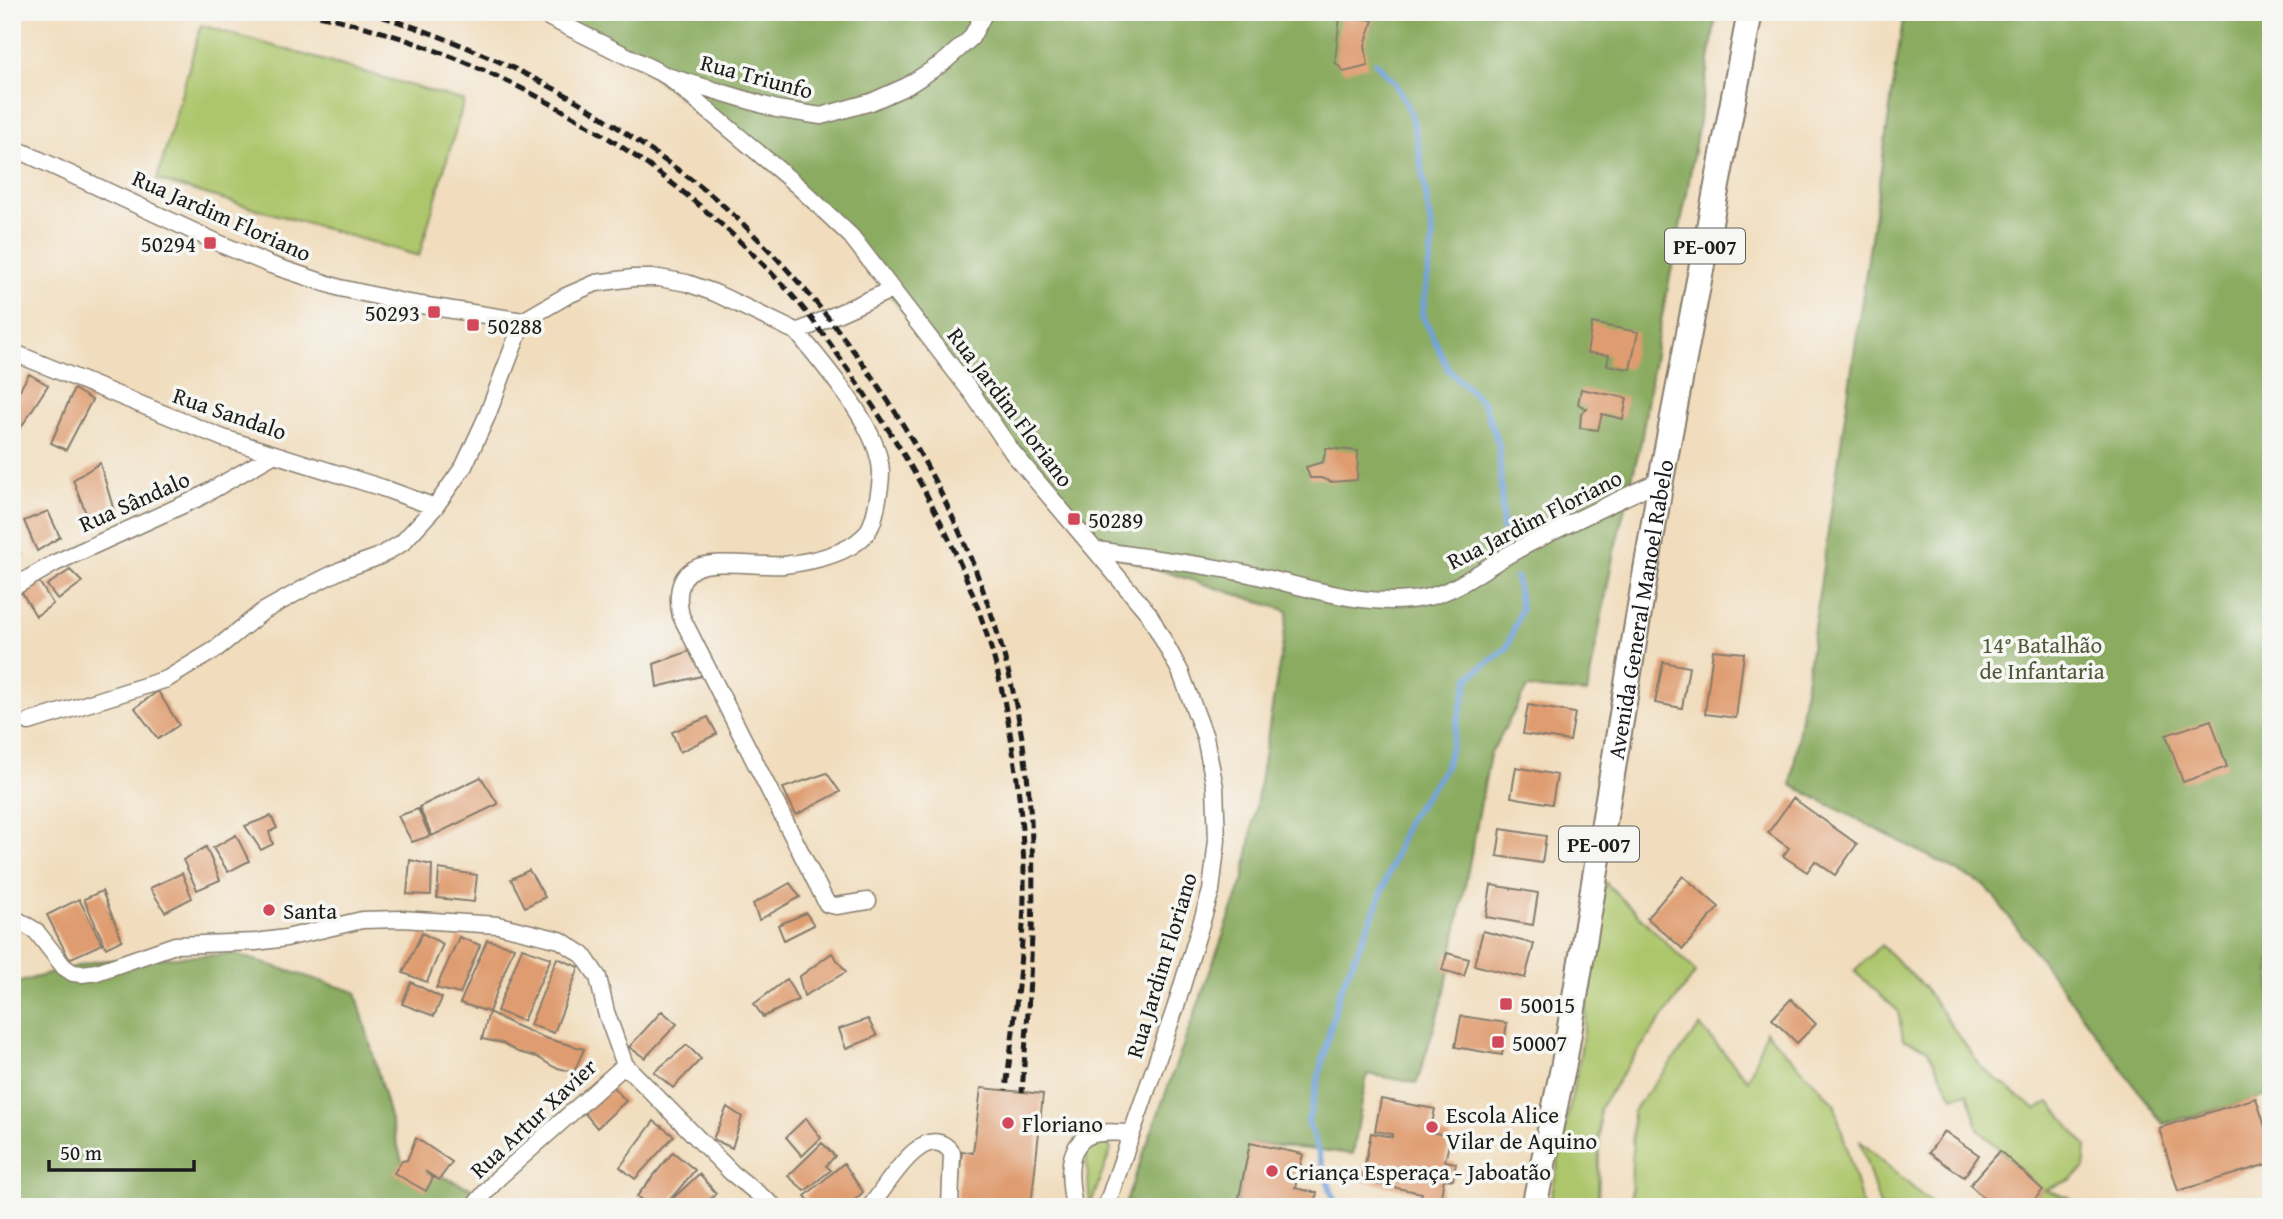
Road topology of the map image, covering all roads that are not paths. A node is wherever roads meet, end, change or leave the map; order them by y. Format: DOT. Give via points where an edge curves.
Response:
graph roads {
  1 [pos="538,12"];
  2 [pos="985,12"];
  3 [pos="1750,12"];
  4 [pos="667,76"];
  5 [pos="12,147"];
  6 [pos="892,289"];
  7 [pos="523,321"];
  8 [pos="797,332"];
  9 [pos="12,352"];
  10 [pos="275,454"];
  11 [pos="1661,480"];
  12 [pos="435,508"];
  13 [pos="1097,550"];
  14 [pos="12,588"];
  15 [pos="29,722"];
  16 [pos="868,901"];
  17 [pos="12,917"];
  18 [pos="625,1065"];
  19 [pos="1132,1133"];
  20 [pos="473,1207"];
  21 [pos="775,1207"];
  22 [pos="870,1207"];
  23 [pos="950,1207"];
  24 [pos="1074,1207"];
  25 [pos="1106,1207"];
  26 [pos="1534,1207"];
  1 -- 4 [label="street, Rua Triunfo"];
  2 -- 4 [label="street, Rua Triunfo" via="971,38 907,86 858,107 821,116 777,109"];
  3 -- 11 [label="main road, Avenida General Manoel Rabelo / PE-007"];
  4 -- 6 [label="street, Rua Jardim Floriano" via="851,236"];
  5 -- 7 [label="street, Rua Jardim Floriano" via="271,265 408,303"];
  6 -- 8 [label="street"];
  6 -- 13 [label="street, Rua Jardim Floriano" via="1013,453"];
  7 -- 8 [label="street" via="596,284 659,278 715,293"];
  7 -- 12 [label="street" via="464,466"];
  8 -- 16 [label="street" via="856,410 874,445 881,471 874,519 864,537 817,559 784,565 695,568 685,576 678,604 827,904"];
  9 -- 10 [label="street, Rua Sandalo" via="189,426"];
  10 -- 12 [label="street, Rua Sandalo"];
  10 -- 14 [label="street, Rua Sândalo" via="198,498 55,563"];
  11 -- 13 [label="street, Rua Jardim Floriano" via="1428,597 1361,598 1244,573"];
  11 -- 26 [label="main road, Avenida General Manoel Rabelo / PE-007" via="1564,1063"];
  12 -- 15 [label="street" via="402,543 262,612 216,649 167,679"];
  13 -- 19 [label="street, Rua Jardim Floriano" via="1149,614 1180,671 1205,737 1214,787 1217,840 1211,891"];
  17 -- 18 [label="street" via="36,931 64,967 82,974 175,945 286,939 362,920 453,921 533,932 560,940 583,955 598,977"];
  18 -- 20 [label="street, Rua Artur Xavier" via="498,1178"];
  18 -- 21 [label="street" via="732,1173"];
  19 -- 24 [label="street" via="1095,1134 1079,1145 1069,1177"];
  19 -- 25 [label="street, Rua Jardim Floriano"];
  22 -- 23 [label="street" via="905,1159 918,1146 930,1143 941,1144 951,1153"];
}
